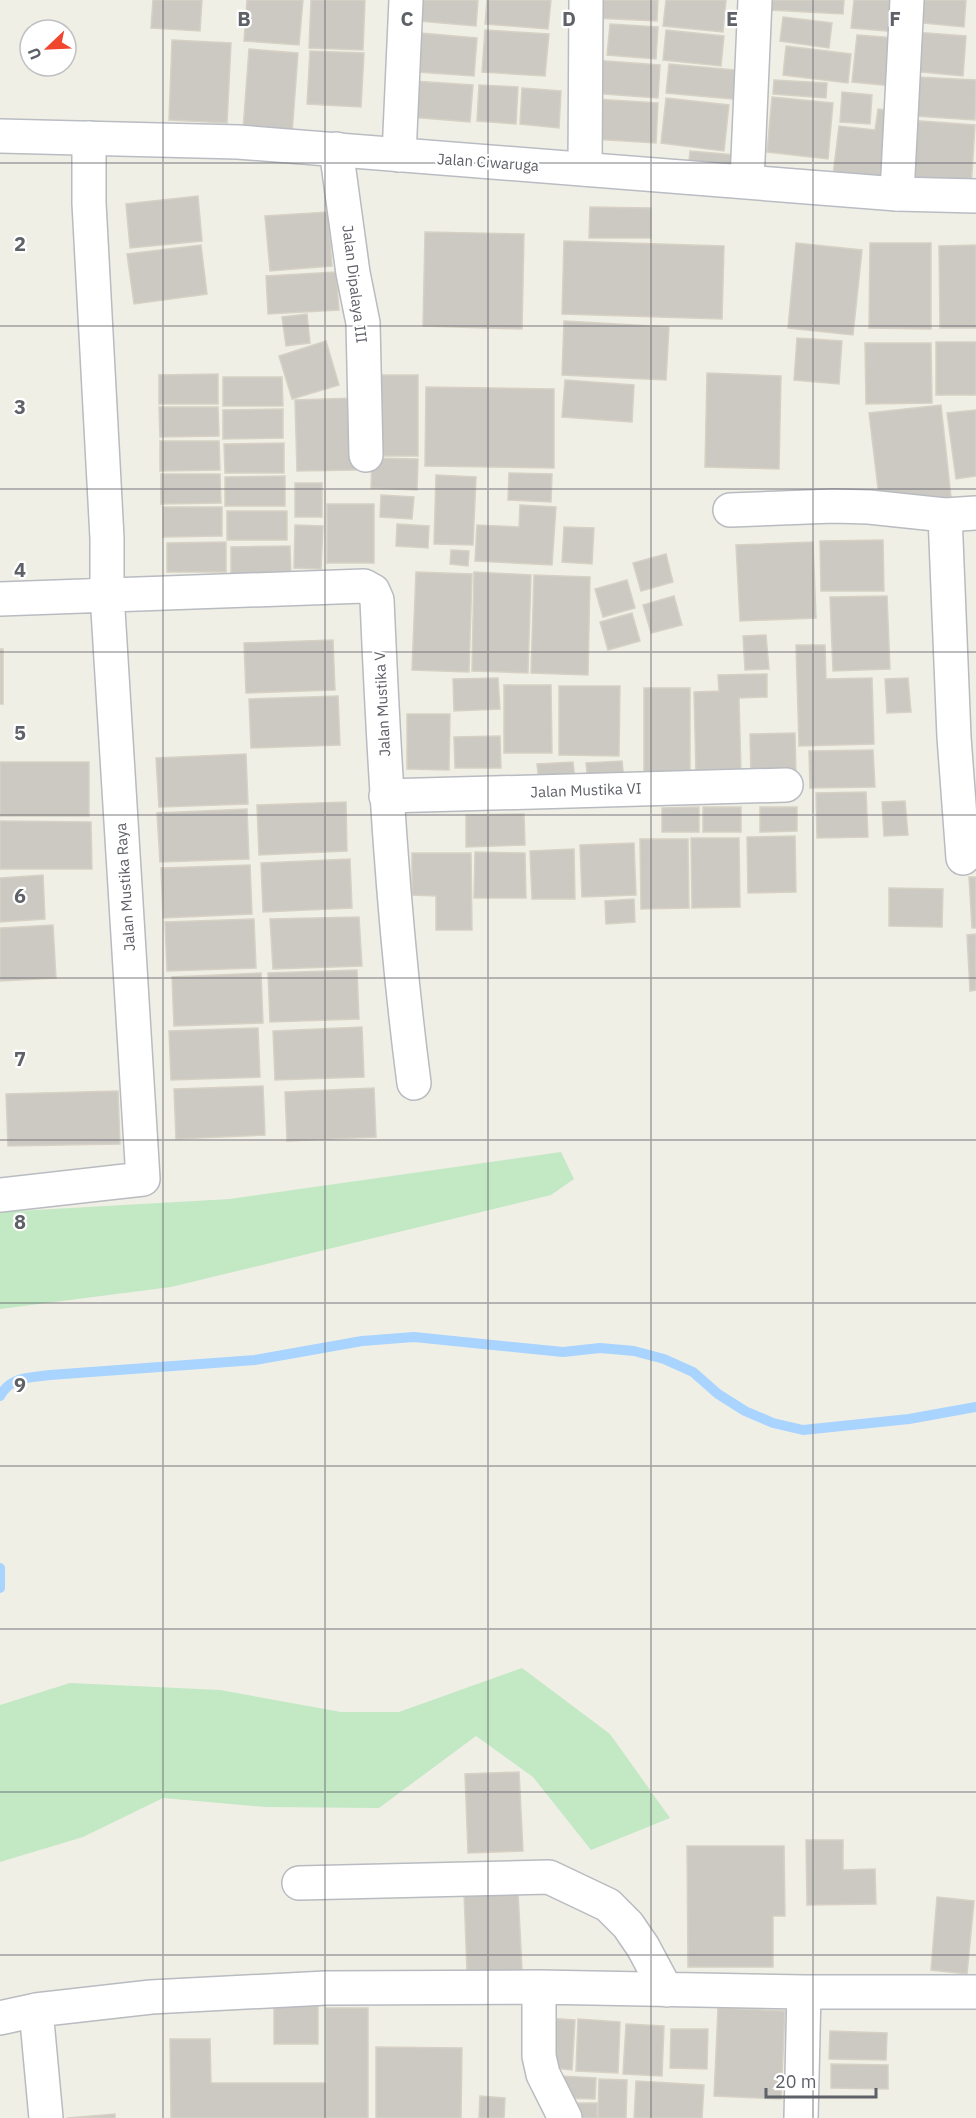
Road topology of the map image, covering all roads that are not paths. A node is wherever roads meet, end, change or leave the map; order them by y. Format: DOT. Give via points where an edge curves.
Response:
graph roads {
  1 [pos="406,0"];
  2 [pos="586,0"];
  3 [pos="755,0"];
  4 [pos="907,0"];
  5 [pos="0,136"];
  6 [pos="89,138"];
  7 [pos="336,149"];
  8 [pos="399,155"];
  9 [pos="585,169"];
  10 [pos="747,181"];
  11 [pos="897,194"];
  12 [pos="976,196"];
  13 [pos="366,454"];
  14 [pos="730,510"];
  15 [pos="960,514"];
  16 [pos="107,594"];
  17 [pos="0,599"];
  18 [pos="965,735"];
  19 [pos="786,785"];
  20 [pos="386,796"];
  21 [pos="963,858"];
  22 [pos="414,1083"];
  23 [pos="0,1195"];
  24 [pos="299,1883"];
  25 [pos="539,1988"];
  26 [pos="666,1990"];
  27 [pos="804,1992"];
  28 [pos="976,1992"];
  29 [pos="36,2010"];
  30 [pos="0,2018"];
  31 [pos="46,2118"];
  32 [pos="565,2118"];
  33 [pos="801,2118"];
  1 -- 8 [label="street"];
  2 -- 9 [label="street"];
  3 -- 10 [label="street"];
  4 -- 11 [label="street"];
  5 -- 6 [label="street, Jalan Ciwaruga"];
  6 -- 7 [label="street, Jalan Ciwaruga"];
  6 -- 16 [label="street, Jalan Mustika Raya"];
  7 -- 8 [label="street, Jalan Ciwaruga"];
  7 -- 13 [label="street, Jalan Dipalaya III" via="363,323"];
  8 -- 9 [label="street, Jalan Ciwaruga"];
  9 -- 10 [label="street, Jalan Ciwaruga"];
  10 -- 11 [label="street, Jalan Ciwaruga"];
  11 -- 12 [label="street, Jalan Ciwaruga"];
  14 -- 15 [label="street" via="833,506"];
  15 -- 18 [label="street"];
  16 -- 17 [label="street"];
  16 -- 20 [label="street, Jalan Mustika V" via="364,586 373,591"];
  16 -- 23 [label="street, Jalan Mustika Raya" via="143,1179"];
  18 -- 21 [label="street"];
  19 -- 20 [label="street, Jalan Mustika VI"];
  20 -- 22 [label="street, Jalan Mustika V"];
  24 -- 26 [label="street" via="549,1877 608,1905 628,1925"];
  25 -- 26 [label="street"];
  25 -- 29 [label="street" via="326,1988 151,1996"];
  25 -- 32 [label="street" via="539,2056 543,2074"];
  26 -- 27 [label="street"];
  27 -- 28 [label="street"];
  27 -- 33 [label="street"];
  29 -- 30 [label="street"];
  29 -- 31 [label="street"];
}
